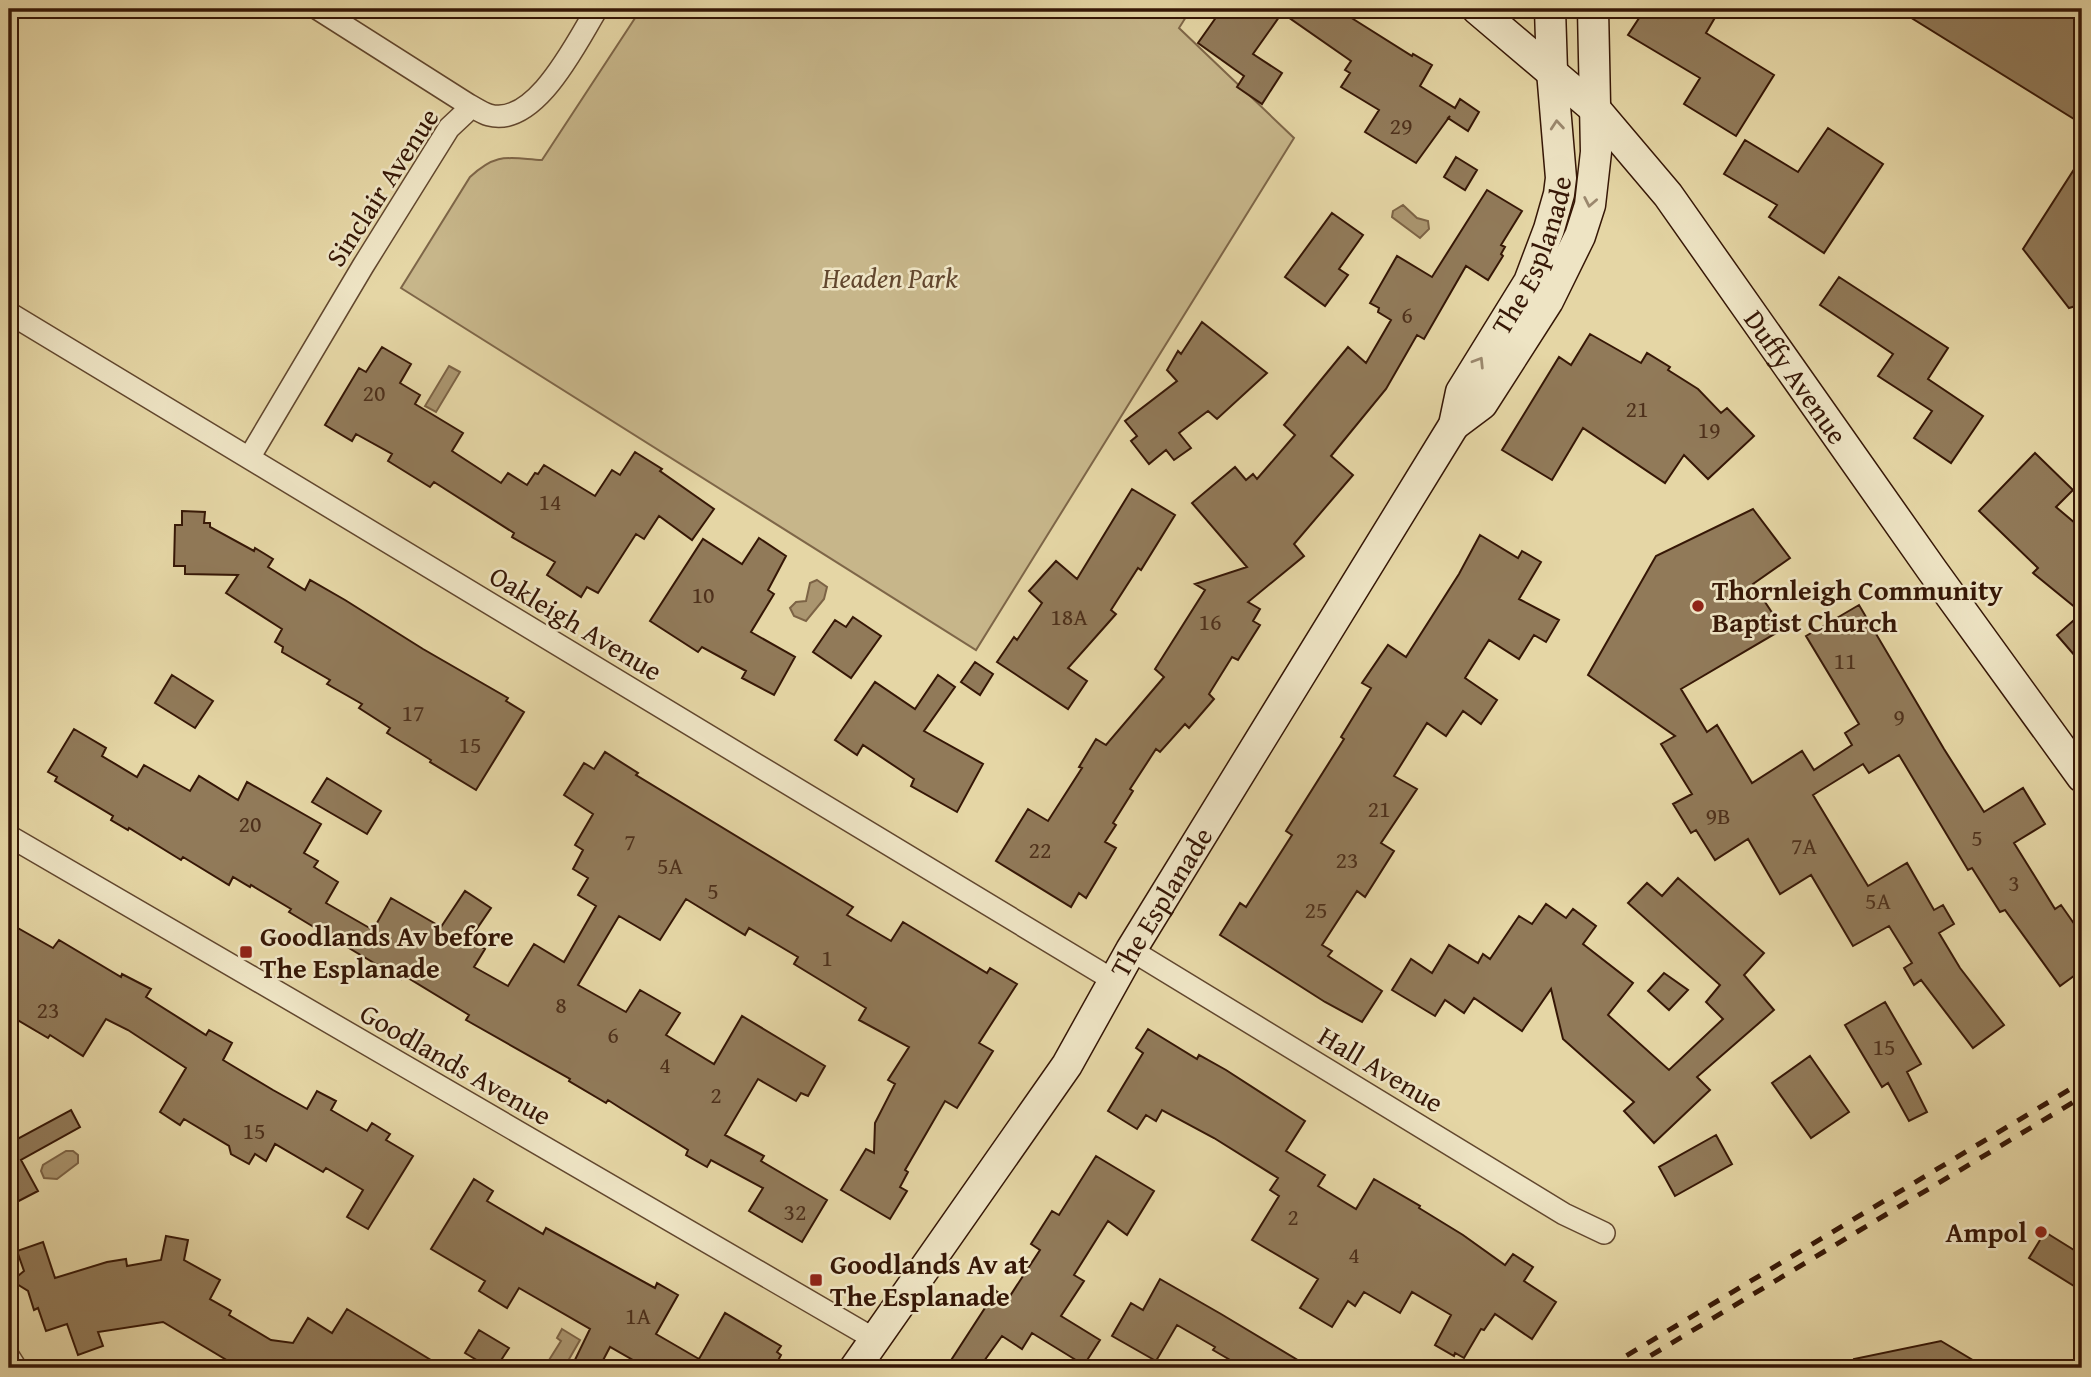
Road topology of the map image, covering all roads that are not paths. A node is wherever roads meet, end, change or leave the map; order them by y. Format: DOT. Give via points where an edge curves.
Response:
graph roads {
  1 [pos="318,9"];
  2 [pos="597,9"];
  3 [pos="1477,9"];
  4 [pos="1549,9"];
  5 [pos="1586,9"];
  6 [pos="1593,9"];
  7 [pos="1552,71"];
  8 [pos="469,105"];
  9 [pos="1596,110"];
  10 [pos="1561,178"];
  11 [pos="9,313"];
  12 [pos="1454,425"];
  13 [pos="249,458"];
  14 [pos="2082,777"];
  15 [pos="9,836"];
  16 [pos="1131,950"];
  17 [pos="1113,980"];
  18 [pos="1604,1233"];
  19 [pos="876,1340"];
  20 [pos="9,1357"];
  21 [pos="16,1368"];
  22 [pos="855,1368"];
  1 -- 8 [label="street"];
  2 -- 8 [label="street, Sinclair Avenue" via="552,79 523,109 490,115"];
  3 -- 7 [label="main road, Duffy Avenue"];
  4 -- 7 [label="main road, The Esplanade"];
  5 -- 7 [label="main road"];
  6 -- 9 [label="main road, The Esplanade"];
  7 -- 9 [label="main road, Duffy Avenue"];
  10 -- 7 [label="main road, The Esplanade, one-way"];
  8 -- 13 [label="street, Sinclair Avenue" via="449,128 377,243"];
  9 -- 10 [label="main road" via="1578,156"];
  9 -- 12 [label="main road, The Esplanade, one-way" via="1597,152 1590,205 1570,261 1482,404"];
  9 -- 14 [label="main road, Duffy Avenue" via="1668,195"];
  12 -- 10 [label="main road, The Esplanade, one-way" via="1461,392 1529,282 1549,229"];
  11 -- 13 [label="street, Oakleigh Avenue"];
  12 -- 16 [label="main road, The Esplanade"];
  13 -- 17 [label="street, Oakleigh Avenue"];
  15 -- 19 [label="street, Goodlands Avenue"];
  16 -- 17 [label="main road, The Esplanade"];
  16 -- 18 [label="street, Hall Avenue"];
  17 -- 19 [label="main road, The Esplanade" via="1068,1065"];
  19 -- 22 [label="main road, The Esplanade"];
  20 -- 21 [label="street"];
}
